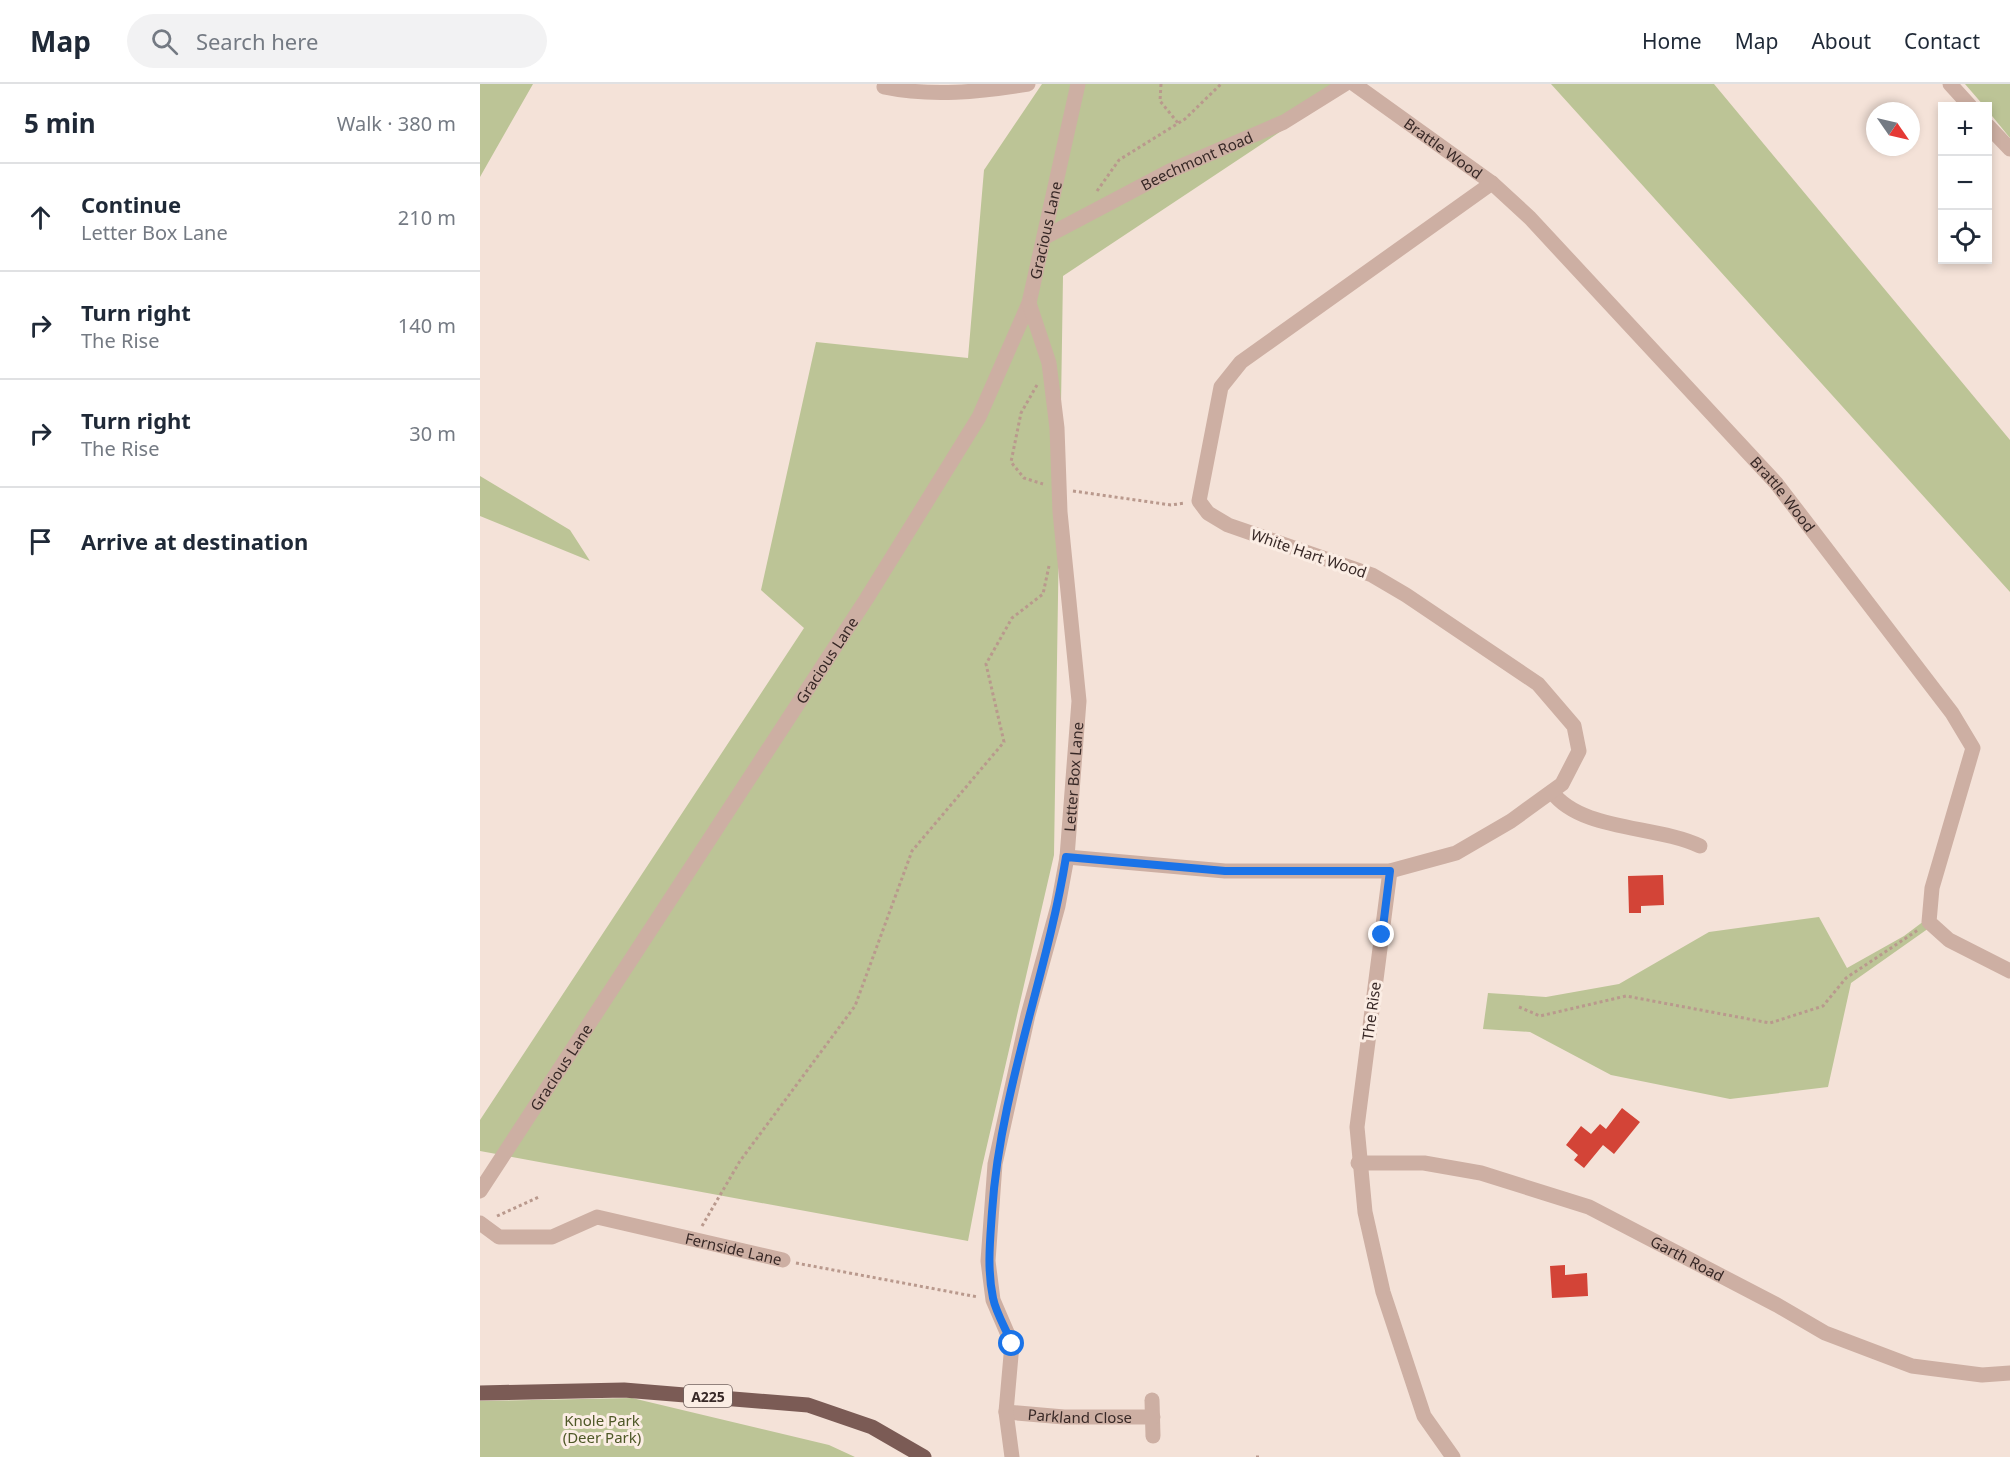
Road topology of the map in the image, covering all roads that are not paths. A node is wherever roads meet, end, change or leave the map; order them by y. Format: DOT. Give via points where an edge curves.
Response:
graph roads {
  1 [pos="1028,84"];
  2 [pos="1078,84"];
  3 [pos="1345,84"];
  4 [pos="1354,84"];
  5 [pos="1950,84"];
  6 [pos="884,87"];
  7 [pos="1966,102"];
  8 [pos="1992,130"];
  9 [pos="2010,149"];
  10 [pos="1491,183"];
  11 [pos="1045,237"];
  12 [pos="1029,303"];
  13 [pos="1552,792"];
  14 [pos="1700,846"];
  15 [pos="1066,857"];
  16 [pos="1390,871"];
  17 [pos="2010,971"];
  18 [pos="1358,1163"];
  19 [pos="480,1191"];
  20 [pos="481,1223"];
  21 [pos="783,1260"];
  22 [pos="2010,1373"];
  23 [pos="480,1393"];
  24 [pos="1152,1400"];
  25 [pos="1006,1412"];
  26 [pos="1153,1417"];
  27 [pos="1153,1436"];
  28 [pos="924,1457"];
  29 [pos="1012,1457"];
  30 [pos="1453,1457"];
  1 -- 6 [label="street" via="940,93"];
  2 -- 11 [label="street, Gracious Lane"];
  3 -- 11 [label="street, Beechmont Road" via="1284,122 1170,171"];
  4 -- 10 [label="street, Brattle Wood"];
  5 -- 7 [label="street"];
  8 -- 9 [label="street"];
  10 -- 13 [label="street, White Hart Wood" via="1241,362 1221,387 1199,501 1208,513 1228,525 1372,575 1538,684 1574,726 1579,751 1562,784"];
  10 -- 17 [label="street, Brattle Wood" via="1530,218 1776,483 1952,713 1973,748 1932,888 1929,921 1949,940"];
  11 -- 12 [label="street, Gracious Lane"];
  12 -- 15 [label="street, Letter Box Lane" via="1049,363 1079,701"];
  12 -- 19 [label="street, Gracious Lane" via="979,417 921,513"];
  13 -- 14 [label="street" via="1557,800 1582,815"];
  13 -- 16 [label="street, White Hart Wood" via="1456,853"];
  15 -- 16 [label="street" via="1225,871"];
  15 -- 25 [label="street, Letter Box Lane" via="1051,941 1028,1015 995,1164 988,1261 993,1300 1012,1344"];
  16 -- 18 [label="street, The Rise" via="1357,1127"];
  18 -- 22 [label="street, Garth Road" via="1424,1163 1481,1173 1588,1207 1825,1333 1912,1366 1982,1375"];
  18 -- 30 [label="street, The Rise" via="1383,1292 1424,1416"];
  20 -- 21 [label="street, Fernside Lane" via="499,1236 552,1237 597,1217"];
  23 -- 28 [label="main road, A225" via="624,1390 808,1405 872,1426"];
  24 -- 26 [label="street, Parkland Close"];
  25 -- 26 [label="street, Parkland Close" via="1064,1417"];
  25 -- 29 [label="street, Letter Box Lane"];
  26 -- 27 [label="street, Parkland Close"];
}
